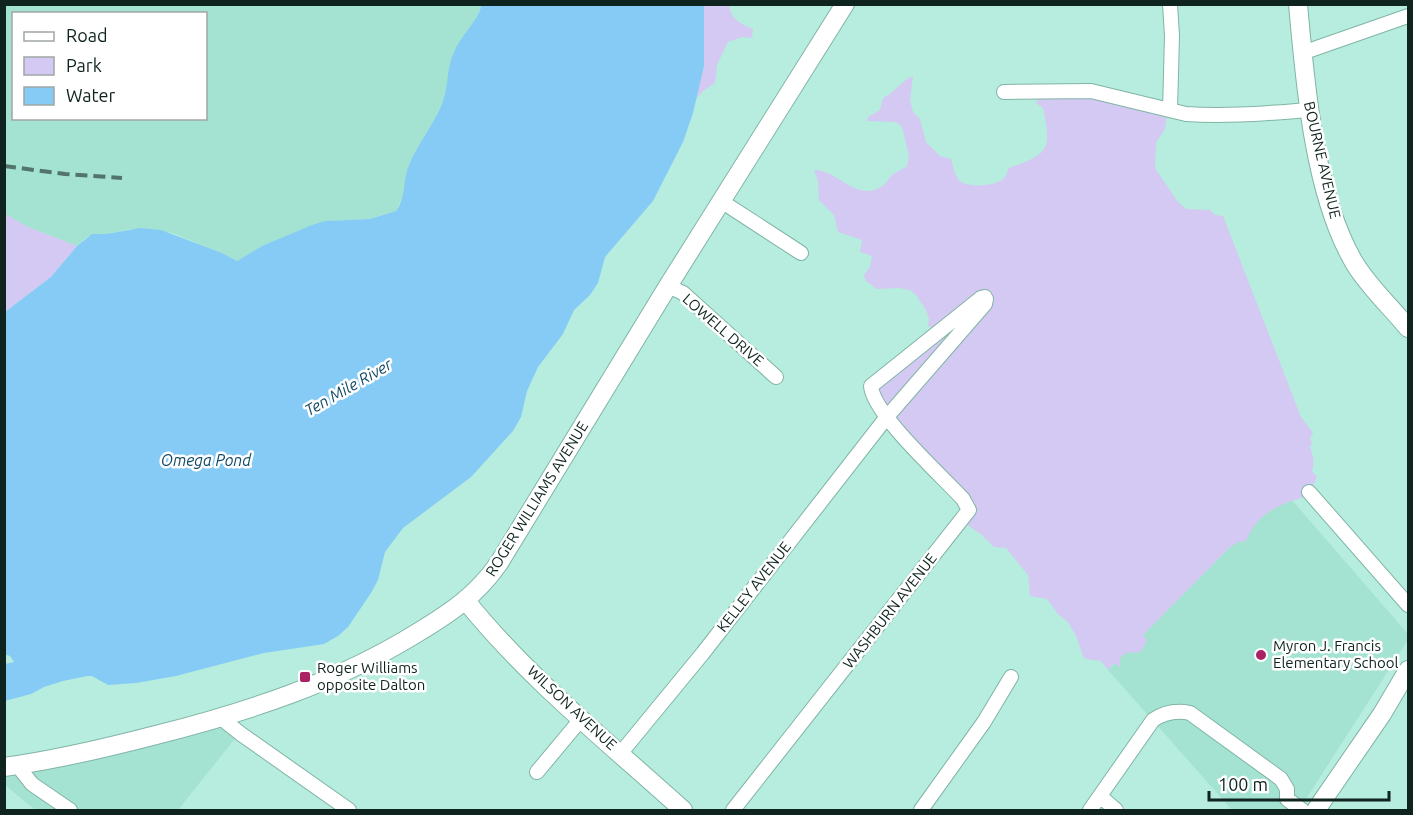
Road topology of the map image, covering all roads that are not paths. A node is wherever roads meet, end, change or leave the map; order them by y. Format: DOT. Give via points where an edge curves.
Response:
graph roads {
  1 [pos="845,4"];
  2 [pos="1170,4"];
  3 [pos="1298,4"];
  4 [pos="1408,16"];
  5 [pos="1302,54"];
  6 [pos="1004,92"];
  7 [pos="1170,110"];
  8 [pos="1309,110"];
  9 [pos="721,201"];
  10 [pos="801,254"];
  11 [pos="668,286"];
  12 [pos="1408,328"];
  13 [pos="776,377"];
  14 [pos="886,418"];
  15 [pos="1309,492"];
  16 [pos="466,601"];
  17 [pos="1408,605"];
  18 [pos="1408,670"];
  19 [pos="1011,677"];
  20 [pos="221,718"];
  21 [pos="582,718"];
  22 [pos="620,754"];
  23 [pos="11,766"];
  24 [pos="537,772"];
  25 [pos="1100,796"];
  26 [pos="70,810"];
  27 [pos="349,810"];
  28 [pos="683,810"];
  29 [pos="733,810"];
  30 [pos="921,810"];
  31 [pos="1090,810"];
  32 [pos="1116,810"];
  33 [pos="1302,810"];
  34 [pos="1316,810"];
  1 -- 9 [label="main road, ROGER WILLIAMS AVENUE"];
  2 -- 7 [label="street"];
  3 -- 5 [label="main road, BOURNE AVENUE"];
  4 -- 5 [label="street"];
  5 -- 8 [label="main road, BOURNE AVENUE"];
  6 -- 7 [label="street" via="1091,91"];
  7 -- 8 [label="street" via="1225,116"];
  8 -- 12 [label="main road, BOURNE AVENUE" via="1325,189 1343,242 1356,266"];
  9 -- 10 [label="street"];
  9 -- 11 [label="main road, ROGER WILLIAMS AVENUE"];
  11 -- 13 [label="street, LOWELL DRIVE" via="683,293"];
  11 -- 16 [label="main road, ROGER WILLIAMS AVENUE" via="499,563"];
  14 -- 14 [label="street, KELLEY AVENUE" via="871,386 985,297 985,304"];
  14 -- 22 [label="street, KELLEY AVENUE"];
  14 -- 29 [label="street, WASHBURN AVENUE" via="969,510"];
  15 -- 17 [label="street"];
  16 -- 20 [label="main road, ROGER WILLIAMS AVENUE" via="375,657 272,702"];
  16 -- 21 [label="main road, WILSON AVENUE" via="537,677"];
  18 -- 34 [label="main road"];
  19 -- 30 [label="street"];
  20 -- 23 [label="main road, ROGER WILLIAMS AVENUE" via="87,753"];
  20 -- 27 [label="street"];
  21 -- 22 [label="main road, WILSON AVENUE"];
  21 -- 24 [label="street"];
  22 -- 28 [label="main road, WILSON AVENUE"];
  23 -- 26 [label="street"];
  25 -- 31 [label="street"];
  25 -- 32 [label="street"];
  25 -- 33 [label="street" via="1153,720 1177,710 1190,712 1281,779 1287,799"];
}
